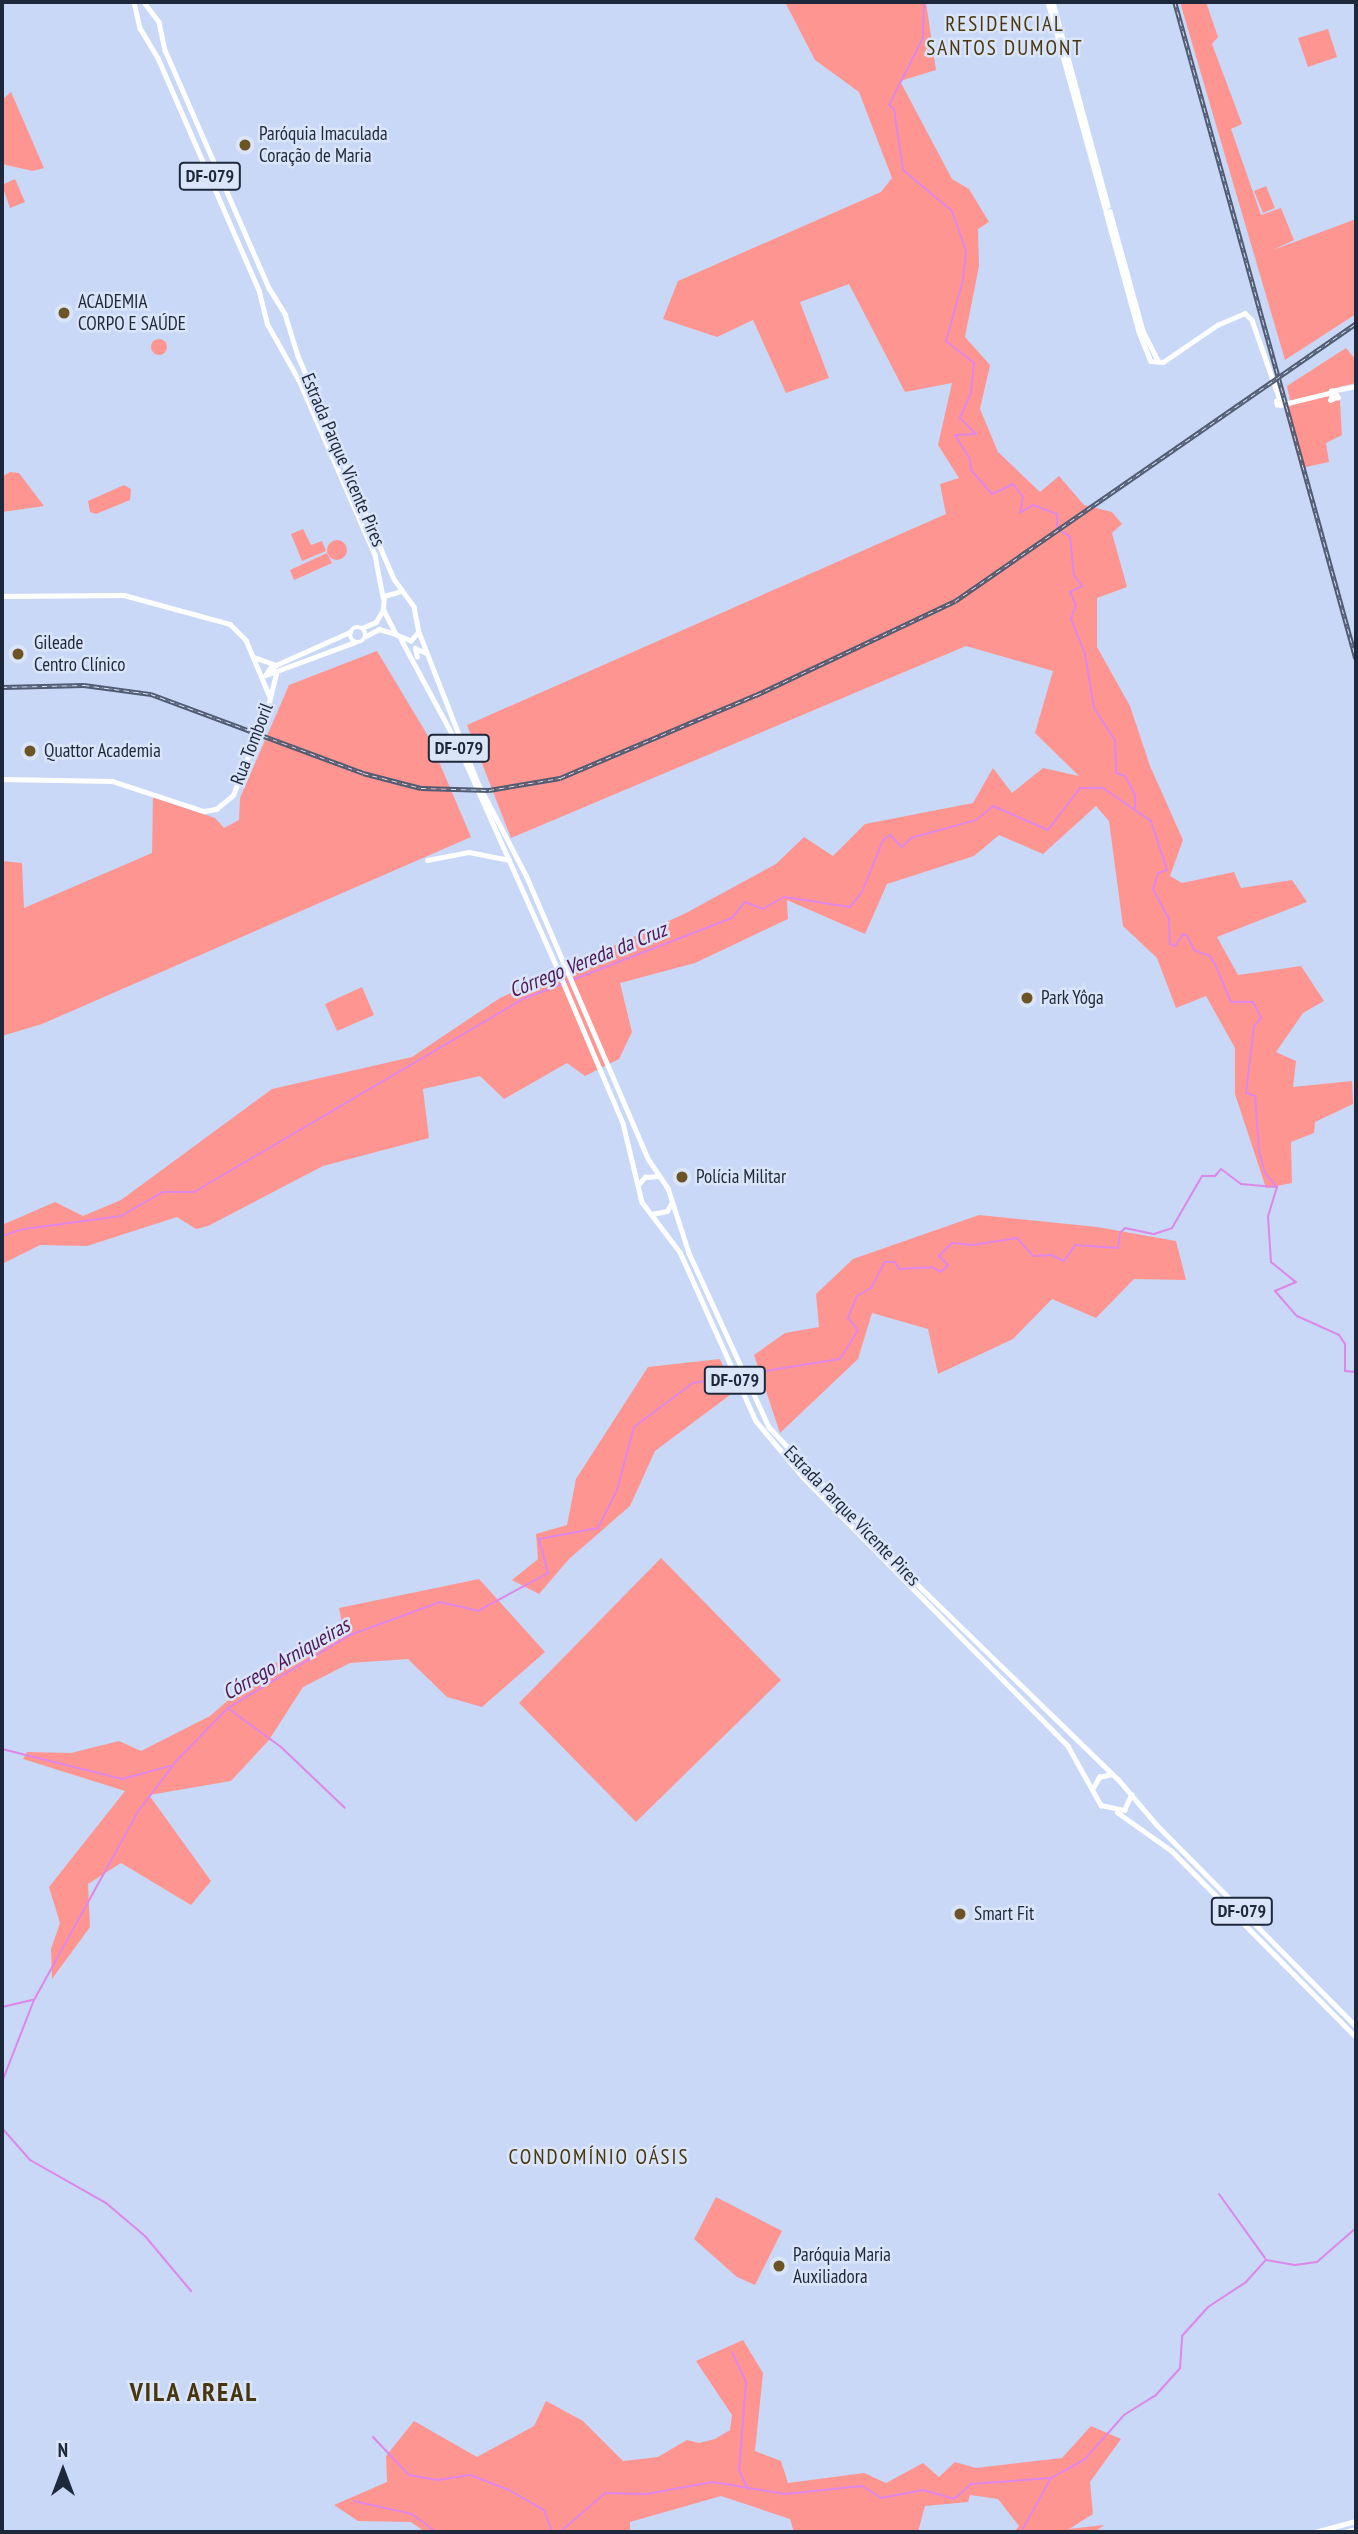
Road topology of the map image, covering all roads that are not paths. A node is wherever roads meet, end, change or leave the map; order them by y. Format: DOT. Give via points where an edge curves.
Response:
graph roads {
  1 [pos="134,2"];
  2 [pos="144,2"];
  3 [pos="1051,2"];
  4 [pos="151,12"];
  5 [pos="139,18"];
  6 [pos="161,35"];
  7 [pos="150,41"];
  8 [pos="277,305"];
  9 [pos="266,311"];
  10 [pos="288,328"];
  11 [pos="276,335"];
  12 [pos="1356,387"];
  13 [pos="401,591"];
  14 [pos="2,596"];
  15 [pos="383,598"];
  16 [pos="383,609"];
  17 [pos="362,628"];
  18 [pos="350,632"];
  19 [pos="419,632"];
  20 [pos="396,635"];
  21 [pos="366,636"];
  22 [pos="401,639"];
  23 [pos="355,642"];
  24 [pos="253,656"];
  25 [pos="272,666"];
  26 [pos="276,674"];
  27 [pos="425,677"];
  28 [pos="437,678"];
  29 [pos="270,698"];
  30 [pos="2,779"];
  31 [pos="427,860"];
  32 [pos="509,860"];
  33 [pos="660,1176"];
  34 [pos="638,1185"];
  35 [pos="672,1202"];
  36 [pos="651,1214"];
  37 [pos="881,1545"];
  38 [pos="872,1547"];
  39 [pos="888,1554"];
  40 [pos="880,1556"];
  41 [pos="1112,1774"];
  42 [pos="1093,1788"];
  43 [pos="1131,1794"];
  44 [pos="1113,1810"];
  45 [pos="1300,1970"];
  46 [pos="1295,1975"];
  47 [pos="1307,1977"];
  48 [pos="1301,1982"];
  49 [pos="1356,2026"];
  50 [pos="1356,2037"];
  51 [pos="1356,2521"];
  52 [pos="1356,2529"];
  53 [pos="1315,2532"];
  54 [pos="1345,2532"];
  1 -- 5 [label="main road, DF-079"];
  2 -- 4 [label="main road, DF-079"];
  3 -- 12 [label="main road" via="1148,354 1156,364 1245,313 1273,372 1280,401 1292,404"];
  4 -- 5 [label="main road" via="143,12"];
  4 -- 6 [label="main road, DF-079"];
  5 -- 7 [label="main road, DF-079"];
  6 -- 7 [label="main road"];
  6 -- 8 [label="main road, DF-079"];
  7 -- 9 [label="main road, DF-079"];
  8 -- 9 [label="main road"];
  8 -- 10 [label="main road, DF-079"];
  9 -- 11 [label="main road, DF-079" via="268,325"];
  10 -- 11 [label="main road"];
  10 -- 13 [label="main road, Estrada Parque Vicente Pires / DF-079"];
  11 -- 15 [label="main road, Estrada Parque Vicente Pires / DF-079" via="376,555"];
  13 -- 15 [label="main road"];
  13 -- 19 [label="main road, DF-079" via="414,607"];
  14 -- 24 [label="main road" via="106,594 177,606 235,627"];
  15 -- 16 [label="main road, DF-079"];
  16 -- 17 [label="main road" via="376,622"];
  16 -- 20 [label="main road, DF-079"];
  17 -- 18 [label="main road"];
  17 -- 21 [label="main road"];
  18 -- 23 [label="main road"];
  18 -- 25 [label="main road"];
  19 -- 22 [label="main road" via="411,640"];
  19 -- 28 [label="main road, DF-079"];
  20 -- 21 [label="main road" via="379,629"];
  20 -- 22 [label="main road, DF-079"];
  21 -- 23 [label="main road"];
  22 -- 27 [label="main road, DF-079"];
  23 -- 26 [label="main road"];
  24 -- 25 [label="main road"];
  24 -- 29 [label="main road"];
  25 -- 26 [label="main road"];
  25 -- 26 [label="main road" via="265,675"];
  26 -- 29 [label="main road, Rua Tomboril"];
  27 -- 28 [label="main road" via="414,650 418,646"];
  27 -- 32 [label="main road, DF-079"];
  28 -- 33 [label="main road, DF-079" via="477,781 526,875"];
  29 -- 30 [label="main road, Rua Tomboril" via="233,795 210,811 112,781"];
  31 -- 32 [label="main road" via="469,852"];
  32 -- 34 [label="main road, DF-079" via="623,1123"];
  33 -- 34 [label="main road" via="647,1176"];
  33 -- 35 [label="main road, DF-079"];
  34 -- 36 [label="main road, DF-079"];
  35 -- 36 [label="main road" via="664,1213"];
  35 -- 37 [label="main road, Estrada Parque Vicente Pires / DF-079" via="689,1253 765,1420 786,1448"];
  36 -- 38 [label="main road, Estrada Parque Vicente Pires / DF-079" via="680,1252 763,1433"];
  37 -- 38 [label="main road"];
  37 -- 39 [label="main road, Estrada Parque Vicente Pires / DF-079"];
  38 -- 40 [label="main road, Estrada Parque Vicente Pires / DF-079"];
  39 -- 40 [label="main road"];
  39 -- 41 [label="main road, Estrada Parque Vicente Pires / DF-079"];
  40 -- 42 [label="main road, Estrada Parque Vicente Pires / DF-079" via="1068,1746"];
  41 -- 42 [label="main road" via="1102,1775"];
  41 -- 43 [label="main road, DF-079"];
  42 -- 44 [label="main road, DF-079" via="1101,1805"];
  43 -- 44 [label="main road" via="1128,1808"];
  43 -- 45 [label="main road, DF-079"];
  44 -- 46 [label="main road, DF-079" via="1172,1851"];
  45 -- 46 [label="main road"];
  45 -- 47 [label="main road, DF-079"];
  46 -- 48 [label="main road, DF-079"];
  47 -- 48 [label="main road"];
  47 -- 49 [label="main road, DF-079"];
  48 -- 50 [label="main road, DF-079"];
  51 -- 53 [label="main road"];
  52 -- 54 [label="main road"];
}
